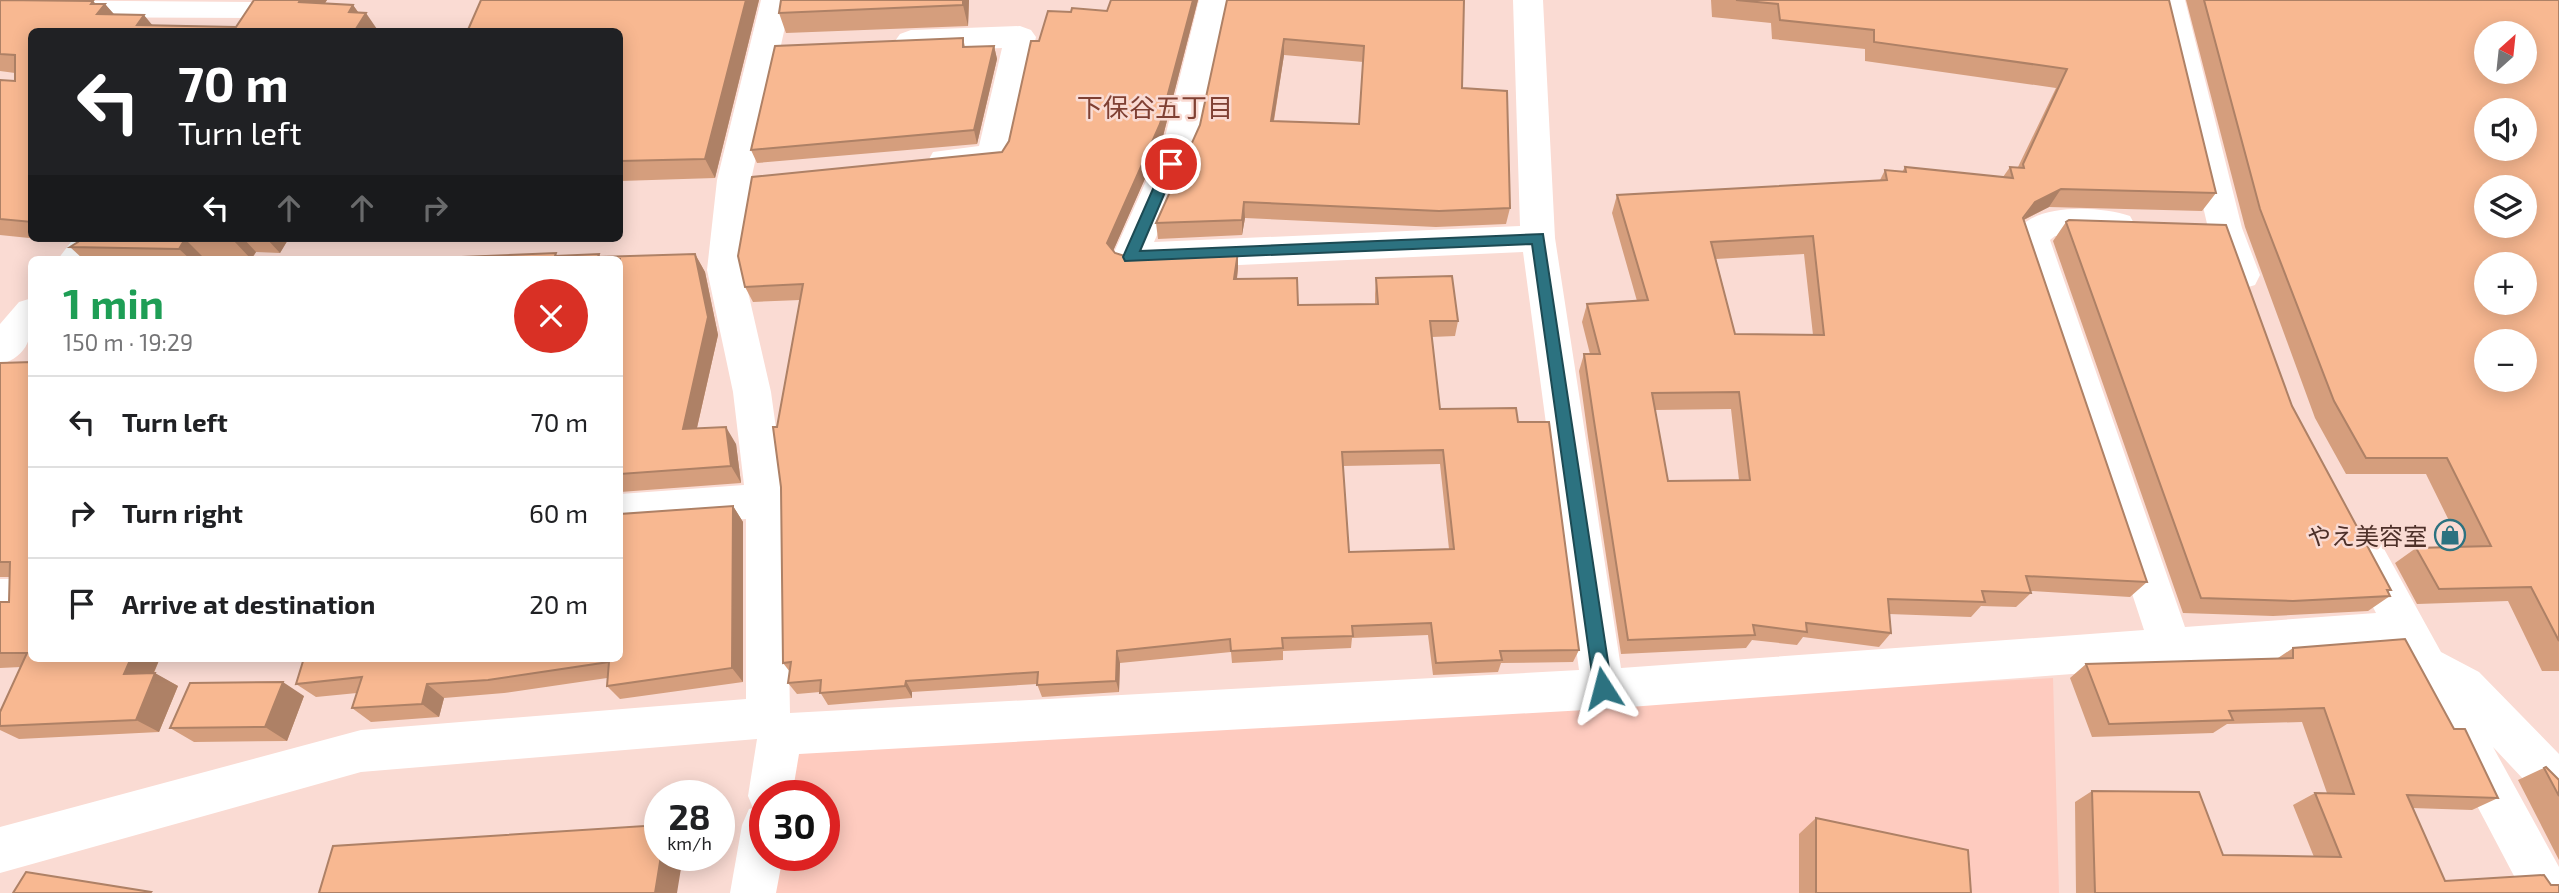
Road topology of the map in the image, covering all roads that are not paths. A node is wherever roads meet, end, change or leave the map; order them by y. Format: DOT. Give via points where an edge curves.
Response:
graph roads {
  1 [pos="14,0"];
  2 [pos="776,0"];
  3 [pos="1214,0"];
  4 [pos="1528,0"];
  5 [pos="2170,0"];
  6 [pos="247,14"];
  7 [pos="885,42"];
  8 [pos="911,164"];
  9 [pos="2225,228"];
  10 [pos="1538,238"];
  11 [pos="91,242"];
  12 [pos="79,256"];
  13 [pos="2253,306"];
  14 [pos="28,317"];
  15 [pos="0,350"];
  16 [pos="766,501"];
  17 [pos="623,511"];
  18 [pos="2347,520"];
  19 [pos="0,597"];
  20 [pos="28,597"];
  21 [pos="2171,647"];
  22 [pos="2415,647"];
  23 [pos="1603,688"];
  24 [pos="774,726"];
  25 [pos="770,780"];
  26 [pos="2559,785"];
  27 [pos="0,850"];
  28 [pos="757,871"];
  29 [pos="753,893"];
  30 [pos="2548,893"];
  1 -- 6 [label="lane" via="15,6 23,9"];
  2 -- 16 [label="street" via="778,47 725,270 752,392"];
  3 -- 10 [label="street" via="1181,141 1130,257"];
  4 -- 10 [label="street"];
  5 -- 9 [label="street"];
  7 -- 8 [label="street" via="1020,37 993,157"];
  9 -- 13 [label="street"];
  9 -- 21 [label="street" via="2049,223 2031,235"];
  10 -- 23 [label="street"];
  11 -- 12 [label="street"];
  14 -- 15 [label="street"];
  16 -- 17 [label="street"];
  16 -- 24 [label="street"];
  18 -- 22 [label="street"];
  19 -- 20 [label="street"];
  21 -- 22 [label="street"];
  21 -- 23 [label="street"];
  22 -- 26 [label="street" via="2464,686"];
  22 -- 30 [label="street"];
  23 -- 24 [label="street"];
  24 -- 25 [label="street"];
  24 -- 27 [label="street" via="361,751"];
  28 -- 29 [label="street"];
}
